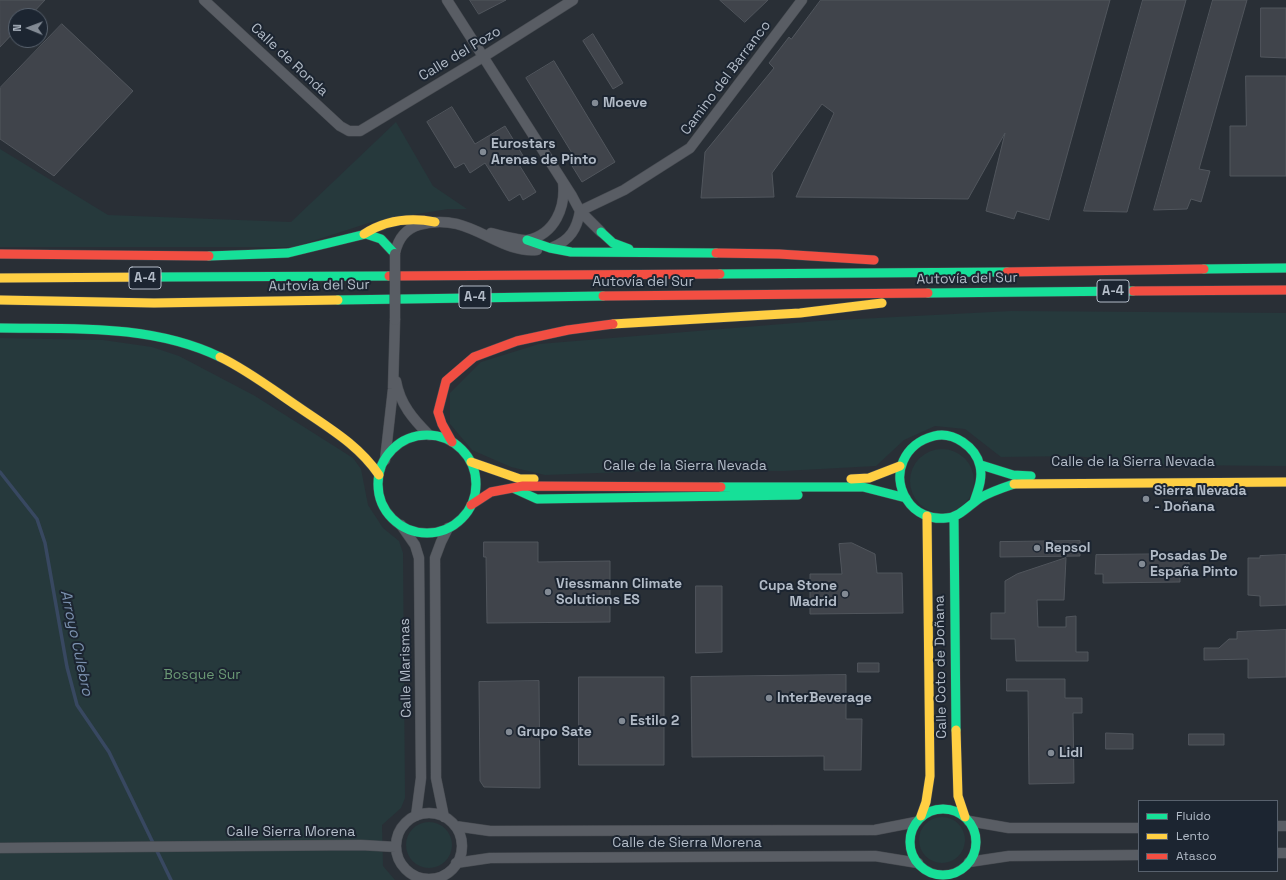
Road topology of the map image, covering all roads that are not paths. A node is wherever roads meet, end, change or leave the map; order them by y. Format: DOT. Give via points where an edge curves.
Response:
graph roads {
  1 [pos="204,0"];
  2 [pos="447,0"];
  3 [pos="573,0"];
  4 [pos="802,0"];
  5 [pos="483,57"];
  6 [pos="360,131"];
  7 [pos="563,182"];
  8 [pos="580,211"];
  9 [pos="561,212"];
  10 [pos="435,222"];
  11 [pos="478,230"];
  12 [pos="601,232"];
  13 [pos="364,234"];
  14 [pos="527,240"];
  15 [pos="550,248"];
  16 [pos="640,252"];
  17 [pos="2,254"];
  18 [pos="395,254"];
  19 [pos="1286,258"];
  20 [pos="883,261"];
  21 [pos="904,263"];
  22 [pos="120,265"];
  23 [pos="166,267"];
  24 [pos="1269,268"];
  25 [pos="1286,268"];
  26 [pos="944,272"];
  27 [pos="289,276"];
  28 [pos="0,278"];
  29 [pos="1286,290"];
  30 [pos="941,293"];
  31 [pos="3,301"];
  32 [pos="0,328"];
  33 [pos="394,367"];
  34 [pos="429,435"];
  35 [pos="452,442"];
  36 [pos="384,460"];
  37 [pos="471,462"];
  38 [pos="981,465"];
  39 [pos="900,466"];
  40 [pos="379,475"];
  41 [pos="1286,476"];
  42 [pos="1286,482"];
  43 [pos="513,488"];
  44 [pos="882,490"];
  45 [pos="906,498"];
  46 [pos="974,502"];
  47 [pos="471,504"];
  48 [pos="928,516"];
  49 [pos="954,517"];
  50 [pos="401,525"];
  51 [pos="448,528"];
  52 [pos="416,816"];
  53 [pos="444,817"];
  54 [pos="918,819"];
  55 [pos="967,819"];
  56 [pos="455,826"];
  57 [pos="1138,828"];
  58 [pos="396,847"];
  59 [pos="0,848"];
  60 [pos="1138,855"];
  61 [pos="456,863"];
  62 [pos="967,864"];
  63 [pos="920,866"];
  64 [pos="448,876"];
  65 [pos="419,878"];
  66 [pos="926,880"];
  67 [pos="961,880"];
  1 -- 6 [label="street, Calle de Ronda" via="340,126 349,131"];
  2 -- 5 [label="street"];
  3 -- 5 [label="street, Calle del Pozo"];
  4 -- 8 [label="street, Camino del Barranco" via="690,148 624,190"];
  5 -- 6 [label="street, Calle del Pozo"];
  5 -- 7 [label="street"];
  7 -- 8 [label="street"];
  7 -- 9 [label="street"];
  8 -- 9 [label="street"];
  8 -- 12 [label="street"];
  8 -- 15 [label="street" via="578,222 568,239"];
  9 -- 14 [label="street" via="552,226"];
  10 -- 11 [label="street"];
  10 -- 13 [label="main road" via="416,218 394,221 374,227"];
  10 -- 18 [label="street" via="415,226 406,232 397,242"];
  11 -- 14 [label="street"];
  11 -- 15 [label="street" via="518,248"];
  12 -- 16 [label="main road" via="613,243"];
  13 -- 17 [label="main road" via="289,253 264,255"];
  13 -- 18 [label="main road" via="380,237"];
  14 -- 15 [label="main road"];
  15 -- 16 [label="main road" via="572,252"];
  16 -- 20 [label="main road" via="779,254"];
  17 -- 22 [label="main road"];
  18 -- 33 [label="street, bridge"];
  19 -- 24 [label="main road"];
  21 -- 26 [label="main road"];
  23 -- 27 [label="main road" via="246,268"];
  24 -- 25 [label="main road, Autovía del Sur / A-4"];
  24 -- 26 [label="main road, Autovía del Sur / A-4"];
  26 -- 27 [label="main road, Autovía del Sur / A-4"];
  27 -- 28 [label="main road, Autovía del Sur / A-4"];
  29 -- 30 [label="main road, Autovía del Sur / A-4"];
  30 -- 31 [label="main road, Autovía del Sur / A-4" via="154,303"];
  30 -- 35 [label="main road" via="812,312 628,323 562,330 512,341 462,364 445,385 440,394 438,413 443,428"];
  32 -- 40 [label="main road" via="120,331 187,344 212,354 259,380 364,454"];
  33 -- 34 [label="street" via="397,389 404,406"];
  33 -- 36 [label="street"];
  34 -- 35 [label="main road"];
  34 -- 36 [label="main road" via="403,441"];
  35 -- 37 [label="main road" via="460,447"];
  36 -- 40 [label="main road"];
  37 -- 39 [label="main road, Calle de la Sierra Nevada" via="520,479 579,481 856,479 869,478"];
  37 -- 47 [label="main road" via="476,483"];
  38 -- 39 [label="main road" via="968,445 958,439 937,436 917,443 909,450"];
  38 -- 41 [label="main road, Calle de la Sierra Nevada" via="1013,475 1029,476"];
  38 -- 46 [label="main road" via="982,480"];
  39 -- 45 [label="main road" via="899,479"];
  40 -- 50 [label="main road" via="381,498 385,509"];
  42 -- 46 [label="main road" via="1014,484 999,488"];
  43 -- 44 [label="main road" via="863,486"];
  43 -- 44 [label="main road" via="537,499 776,496"];
  43 -- 47 [label="main road" via="491,492"];
  44 -- 45 [label="main road"];
  45 -- 48 [label="main road" via="916,510"];
  46 -- 49 [label="main road"];
  47 -- 51 [label="main road" via="458,522"];
  48 -- 49 [label="main road" via="941,519"];
  48 -- 54 [label="main road, Calle Coto de Doñana" via="930,776 926,802"];
  49 -- 55 [label="main road, Calle Coto de Doñana" via="956,777 958,796"];
  50 -- 51 [label="main road" via="410,530 429,533"];
  50 -- 52 [label="street, Calle Marismas" via="415,544 420,558 421,778"];
  51 -- 53 [label="street, Calle Marismas" via="435,558 436,778"];
  52 -- 53 [label="street" via="430,813"];
  52 -- 58 [label="street" via="401,828"];
  53 -- 56 [label="street"];
  54 -- 55 [label="main road" via="931,810 943,808"];
  54 -- 56 [label="street, Calle de Sierra Morena" via="875,830 490,831"];
  54 -- 63 [label="main road" via="911,832 910,843 912,854"];
  55 -- 57 [label="street" via="1009,828"];
  55 -- 62 [label="main road" via="974,830 976,841 974,852"];
  56 -- 61 [label="street" via="461,844"];
  58 -- 59 [label="street, Calle Sierra Morena" via="361,845"];
  58 -- 65 [label="street" via="402,865"];
  60 -- 62 [label="street" via="1009,856"];
  61 -- 63 [label="street, Calle de Sierra Morena" via="490,858 875,856"];
  61 -- 64 [label="street"];
  62 -- 63 [label="main road" via="955,872 944,875"];
  62 -- 67 [label="main road"];
  63 -- 66 [label="main road"];
  64 -- 65 [label="street"];
}
